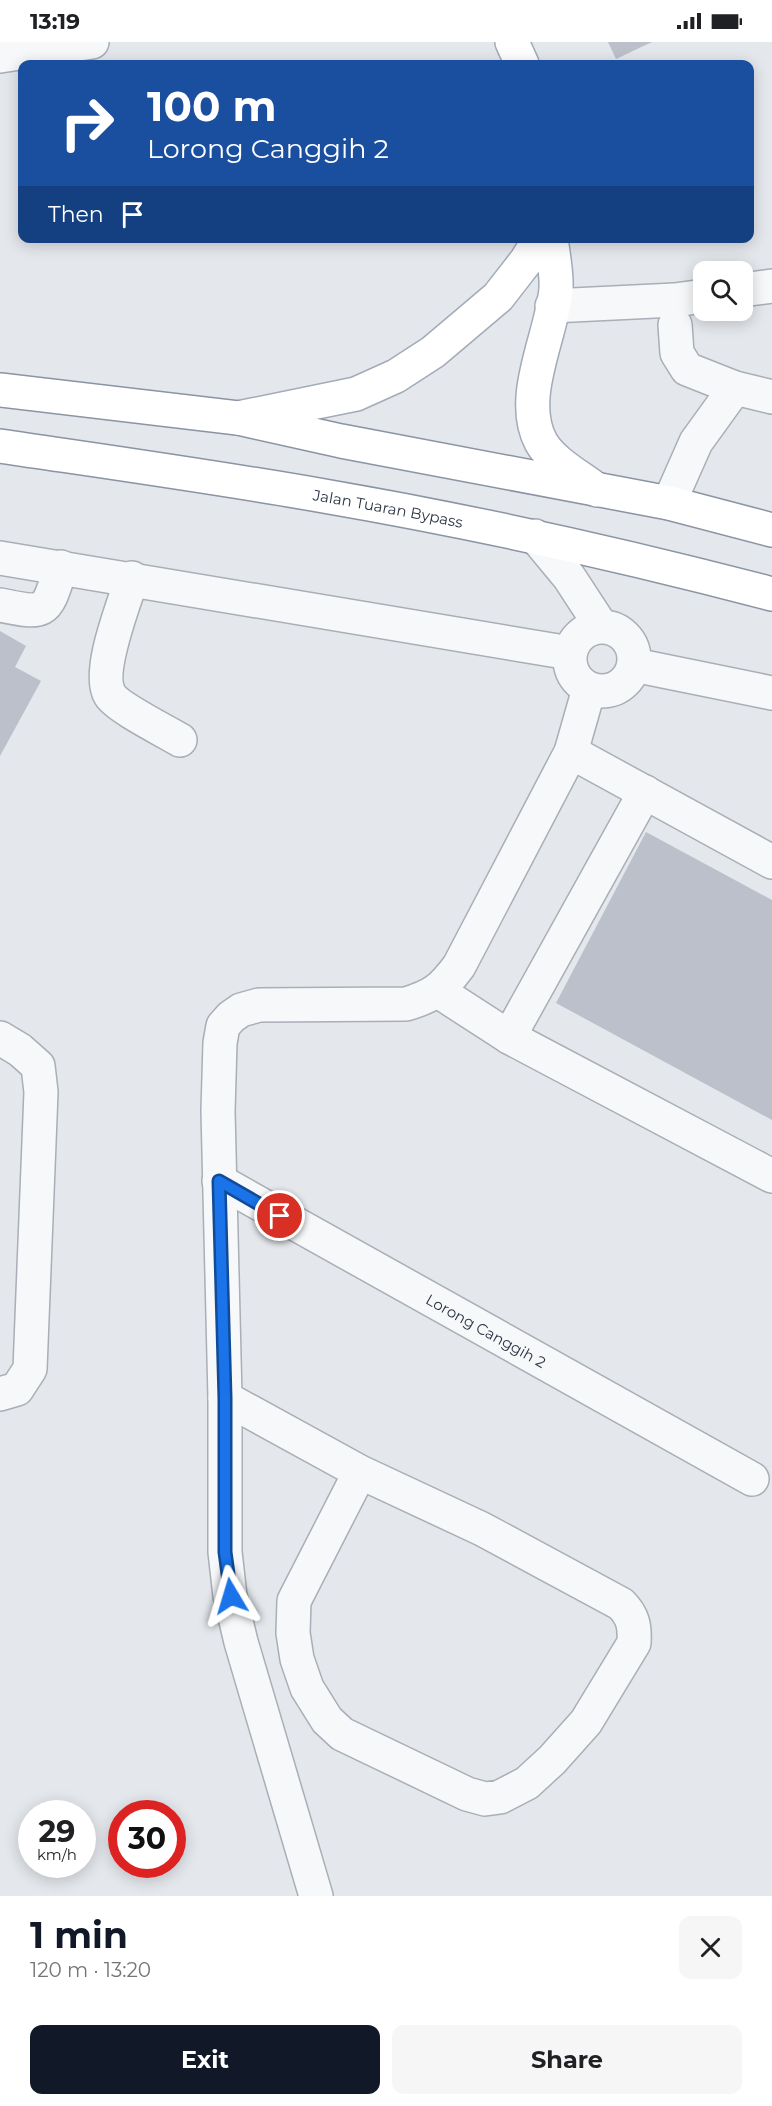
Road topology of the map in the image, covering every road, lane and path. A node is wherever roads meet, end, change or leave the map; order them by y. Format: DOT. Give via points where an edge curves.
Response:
graph roads {
  1 [pos="92,42"];
  2 [pos="512,42"];
  3 [pos="0,56"];
  4 [pos="520,60"];
  5 [pos="537,243"];
  6 [pos="551,243"];
  7 [pos="772,286"];
  8 [pos="753,289"];
  9 [pos="693,298"];
  10 [pos="552,306"];
  11 [pos="675,325"];
  12 [pos="735,388"];
  13 [pos="0,390"];
  14 [pos="772,397"];
  15 [pos="238,418"];
  16 [pos="0,446"];
  17 [pos="597,490"];
  18 [pos="669,503"];
  19 [pos="772,530"];
  20 [pos="535,536"];
  21 [pos="0,558"];
  22 [pos="62,567"];
  23 [pos="132,578"];
  24 [pos="772,594"];
  25 [pos="0,605"];
  26 [pos="601,626"];
  27 [pos="570,653"];
  28 [pos="634,665"];
  29 [pos="589,689"];
  30 [pos="772,693"];
  31 [pos="180,740"];
  32 [pos="571,752"];
  33 [pos="645,792"];
  34 [pos="772,862"];
  35 [pos="438,991"];
  36 [pos="509,1037"];
  37 [pos="0,1038"];
  38 [pos="772,1176"];
  39 [pos="219,1181"];
  40 [pos="0,1394"];
  41 [pos="225,1398"];
  42 [pos="360,1472"];
  43 [pos="752,1479"];
  44 [pos="316,1896"];
  1 -- 3 [label="street"];
  2 -- 4 [label="main road"];
  5 -- 15 [label="main road" via="498,297 434,352 396,376 356,394"];
  6 -- 10 [label="main road" via="556,289"];
  7 -- 8 [label="street"];
  9 -- 10 [label="street"];
  10 -- 17 [label="main road" via="534,392 534,422 542,444 553,456"];
  11 -- 12 [label="street" via="677,353 687,369"];
  12 -- 14 [label="street"];
  12 -- 18 [label="street" via="696,442"];
  13 -- 15 [label="main road"];
  15 -- 17 [label="main road"];
  16 -- 20 [label="main road, Jalan Tuaran Bypass" via="323,496"];
  17 -- 18 [label="main road"];
  18 -- 19 [label="main road"];
  20 -- 24 [label="main road, Jalan Tuaran Bypass"];
  20 -- 26 [label="street" via="569,577"];
  21 -- 22 [label="street"];
  22 -- 23 [label="street"];
  22 -- 25 [label="street" via="50,601 42,609 29,611"];
  23 -- 27 [label="street"];
  23 -- 31 [label="street" via="106,662 110,695"];
  26 -- 27 [label="street" via="581,634"];
  26 -- 28 [label="street" via="627,638"];
  27 -- 29 [label="street" via="573,674"];
  28 -- 29 [label="street" via="617,688"];
  28 -- 30 [label="street"];
  29 -- 32 [label="street"];
  32 -- 33 [label="street"];
  32 -- 35 [label="street" via="459,966"];
  33 -- 34 [label="street"];
  33 -- 36 [label="street"];
  35 -- 36 [label="street"];
  35 -- 39 [label="street" via="406,1004 259,1005 231,1017 220,1043"];
  36 -- 38 [label="street"];
  37 -- 40 [label="street" via="38,1066 41,1092 30,1369 17,1389"];
  39 -- 41 [label="street"];
  39 -- 43 [label="street, Lorong Canggih 2"];
  41 -- 42 [label="street"];
  41 -- 44 [label="street" via="225,1552 231,1596"];
  42 -- 42 [label="street" via="482,1529 621,1604 631,1614 634,1643 586,1722 527,1783 500,1797 485,1799 467,1794 342,1734 327,1720 307,1688 293,1633 294,1600"];
}
